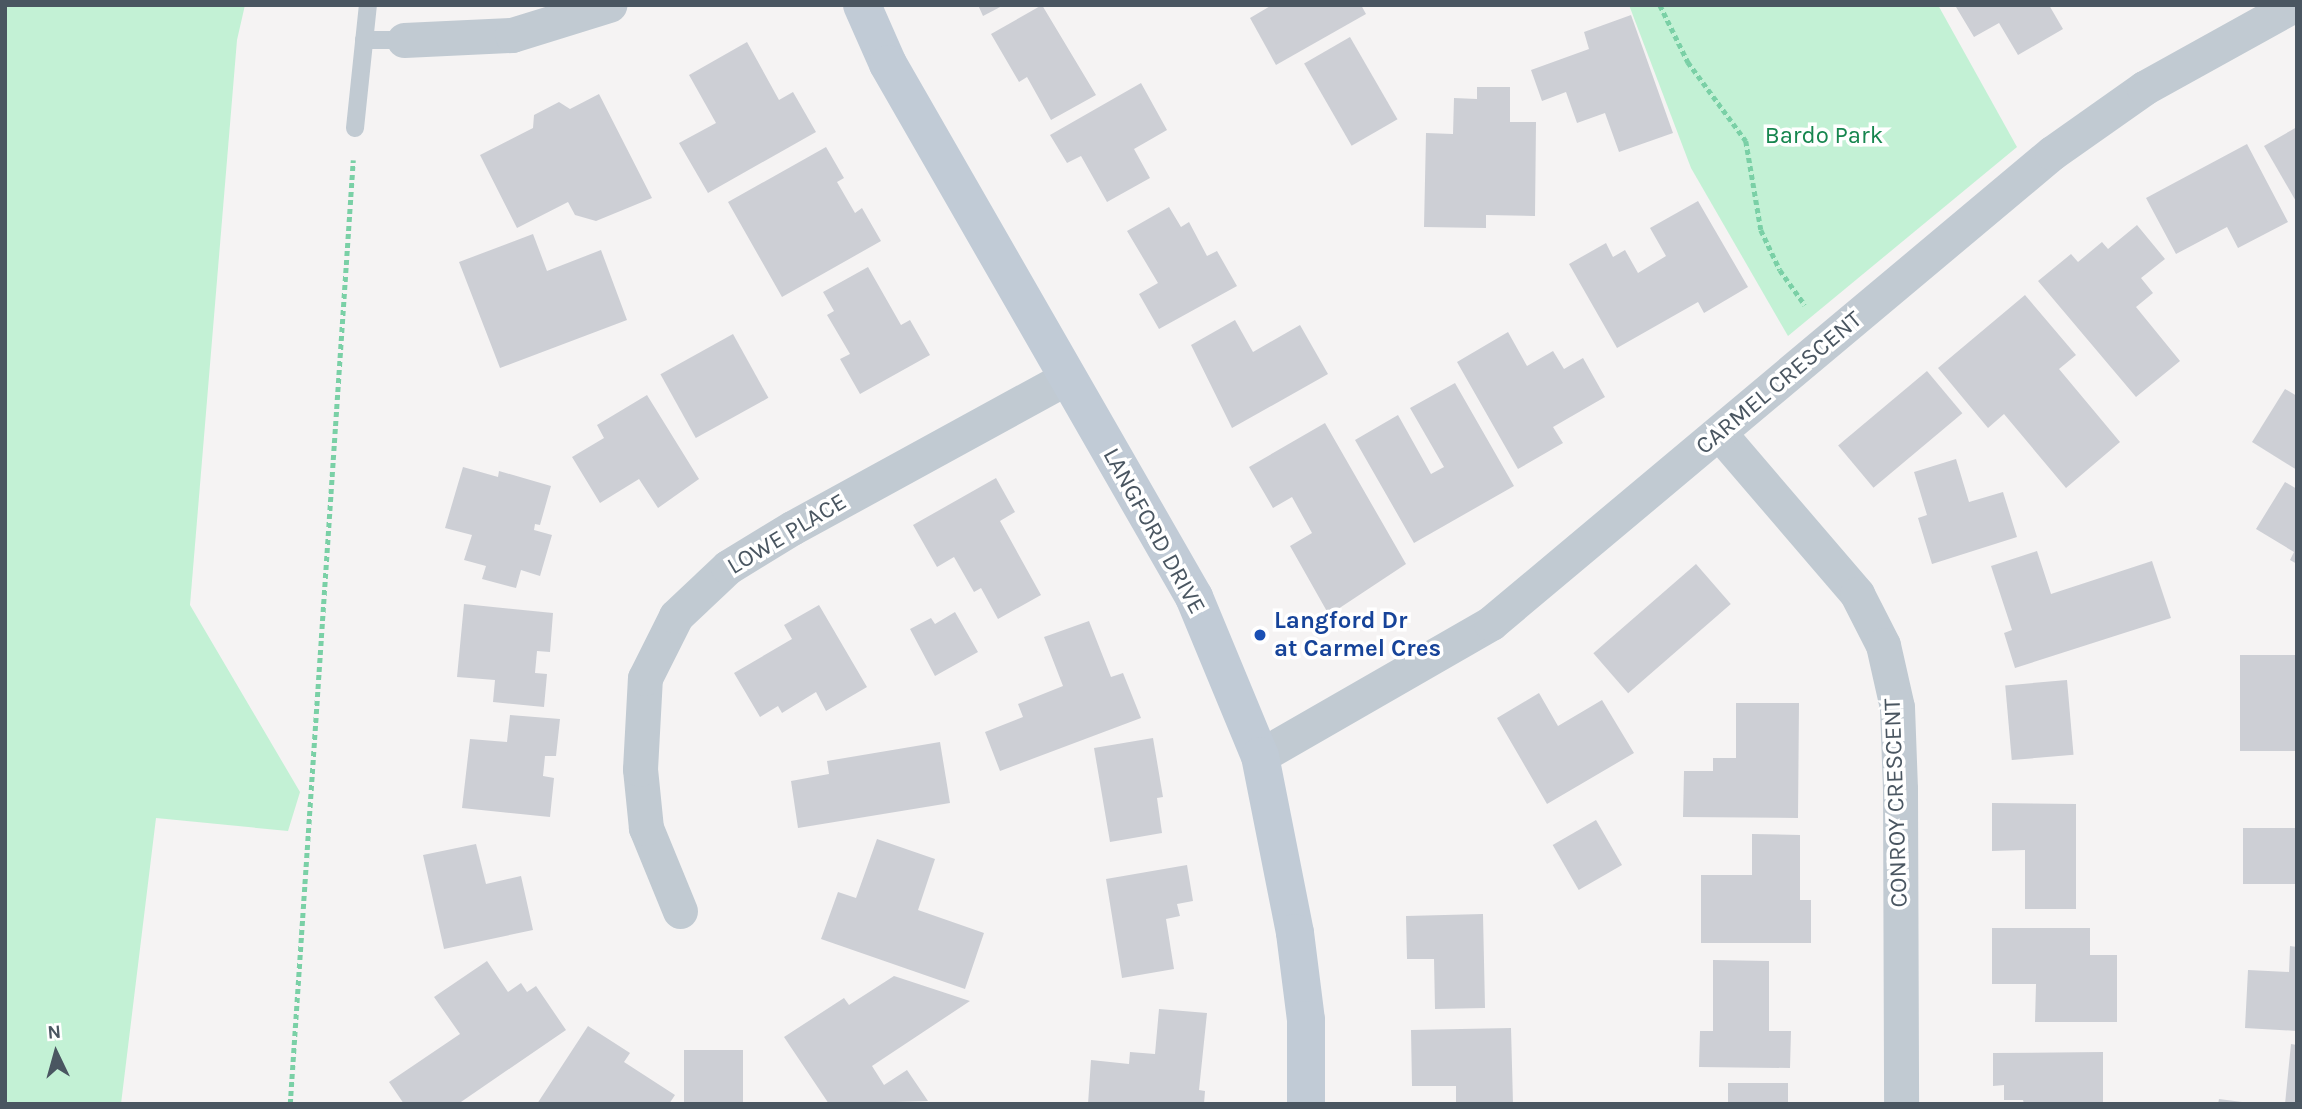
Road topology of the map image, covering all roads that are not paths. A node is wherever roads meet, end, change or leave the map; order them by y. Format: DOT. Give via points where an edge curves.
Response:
graph roads {
  1 [pos="368,5"];
  2 [pos="609,5"];
  3 [pos="863,5"];
  4 [pos="2294,5"];
  5 [pos="364,40"];
  6 [pos="404,40"];
  7 [pos="355,128"];
  8 [pos="1068,377"];
  9 [pos="1720,435"];
  10 [pos="1260,756"];
  11 [pos="680,911"];
  12 [pos="1307,1104"];
  13 [pos="1900,1104"];
  1 -- 5 [label="lane"];
  2 -- 6 [label="street" via="512,36"];
  3 -- 8 [label="street, LANGFORD DRIVE" via="888,64"];
  4 -- 9 [label="street, CARMEL CRESCENT" via="2144,88 2073,139"];
  5 -- 6 [label="lane"];
  5 -- 7 [label="lane"];
  8 -- 10 [label="street, LANGFORD DRIVE" via="1194,597"];
  8 -- 11 [label="street, LOWE PLACE" via="728,567 676,616 645,678 640,769 646,828"];
  9 -- 10 [label="street, CARMEL CRESCENT" via="1491,624"];
  9 -- 13 [label="street, CONROY CRESCENT" via="1857,594 1884,645 1896,707 1900,789"];
  10 -- 12 [label="street, LANGFORD DRIVE" via="1295,933 1306,1020"];
}
